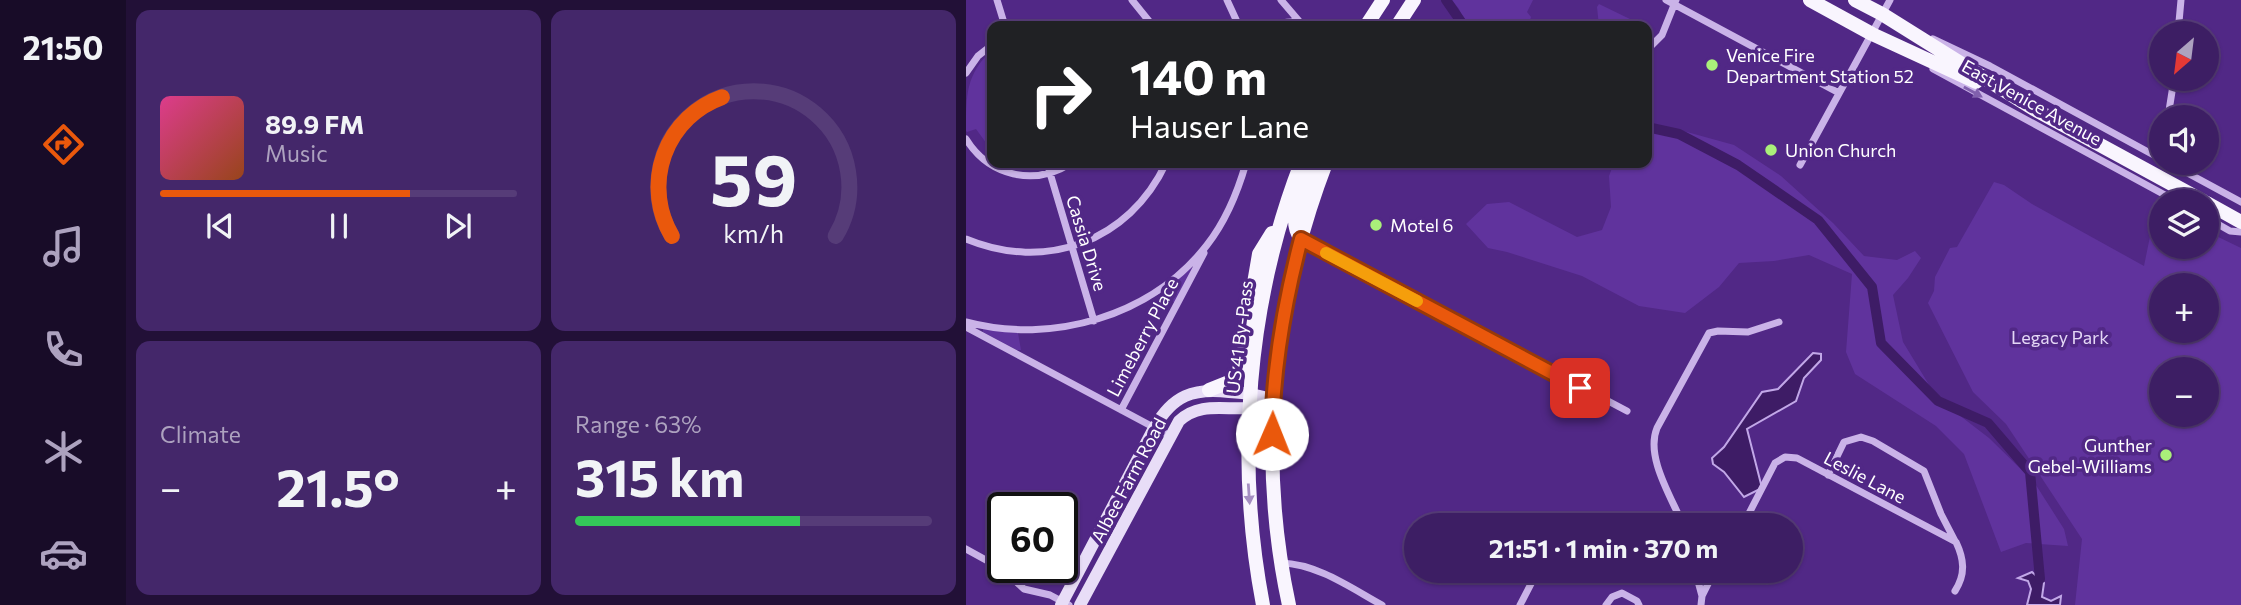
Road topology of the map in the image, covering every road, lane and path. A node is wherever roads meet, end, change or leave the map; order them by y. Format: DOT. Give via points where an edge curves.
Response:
graph roads {
  1 [pos="997,0"];
  2 [pos="1132,0"];
  3 [pos="1227,0"];
  4 [pos="1281,0"];
  5 [pos="1383,0"];
  6 [pos="1666,0"];
  7 [pos="1810,0"];
  8 [pos="1855,0"];
  9 [pos="1889,0"];
  10 [pos="2181,0"];
  11 [pos="1412,2"];
  12 [pos="1675,2"];
  13 [pos="1882,14"];
  14 [pos="1003,21"];
  15 [pos="1149,21"];
  16 [pos="1237,21"];
  17 [pos="1295,21"];
  18 [pos="1369,21"];
  19 [pos="1400,21"];
  20 [pos="2179,21"];
  21 [pos="1871,34"];
  22 [pos="1652,45"];
  23 [pos="987,49"];
  24 [pos="966,73"];
  25 [pos="1839,93"];
  26 [pos="2031,107"];
  27 [pos="966,139"];
  28 [pos="2149,152"];
  29 [pos="987,161"];
  30 [pos="1800,165"];
  31 [pos="998,168"];
  32 [pos="1048,168"];
  33 [pos="1061,168"];
  34 [pos="1163,168"];
  35 [pos="1244,168"];
  36 [pos="1299,168"];
  37 [pos="1310,168"];
  38 [pos="1323,168"];
  39 [pos="1050,174"];
  40 [pos="2191,175"];
  41 [pos="2154,189"];
  42 [pos="2181,189"];
  43 [pos="2241,202"];
  44 [pos="2219,210"];
  45 [pos="1281,220"];
  46 [pos="2241,222"];
  47 [pos="2219,225"];
  48 [pos="2241,232"];
  49 [pos="1214,234"];
  50 [pos="966,239"];
  51 [pos="1301,239"];
  52 [pos="1072,247"];
  53 [pos="1094,321"];
  54 [pos="1779,322"];
  55 [pos="966,324"];
  56 [pos="1209,390"];
  57 [pos="1250,393"];
  58 [pos="1273,401"];
  59 [pos="1250,409"];
  60 [pos="1121,410"];
  61 [pos="1627,411"];
  62 [pos="1154,428"];
  63 [pos="1170,436"];
  64 [pos="1828,474"];
  65 [pos="1678,513"];
  66 [pos="1749,513"];
  67 [pos="1105,520"];
  68 [pos="1121,528"];
  69 [pos="1956,542"];
  70 [pos="966,550"];
  71 [pos="1281,563"];
  72 [pos="1531,583"];
  73 [pos="1698,583"];
  74 [pos="1710,583"];
  75 [pos="1955,591"];
  76 [pos="1262,598"];
  77 [pos="1702,601"];
  78 [pos="1064,604"];
  79 [pos="1080,605"];
  80 [pos="1274,605"];
  81 [pos="1289,605"];
  82 [pos="1382,605"];
  83 [pos="1520,605"];
  84 [pos="1606,605"];
  85 [pos="1639,605"];
  1 -- 14 [label="street"];
  2 -- 15 [label="street"];
  3 -- 16 [label="street"];
  4 -- 17 [label="street"];
  5 -- 18 [label="main road"];
  6 -- 12 [label="street"];
  7 -- 21 [label="main road, East Venice Avenue"];
  8 -- 13 [label="main road, East Venice Avenue"];
  9 -- 13 [label="street"];
  10 -- 20 [label="street"];
  11 -- 19 [label="main road"];
  12 -- 22 [label="street" via="1662,35"];
  12 -- 25 [label="street"];
  13 -- 21 [label="street"];
  13 -- 26 [label="main road, East Venice Avenue"];
  13 -- 28 [label="street, East Venice Avenue" via="1990,66"];
  21 -- 25 [label="street"];
  21 -- 26 [label="main road, East Venice Avenue"];
  21 -- 41 [label="street, East Venice Avenue, one-way"];
  23 -- 24 [label="street"];
  25 -- 30 [label="street"];
  26 -- 42 [label="main road, East Venice Avenue"];
  27 -- 29 [label="street"];
  31 -- 39 [label="street" via="1021,176"];
  32 -- 39 [label="street, Cassia Drive"];
  33 -- 39 [label="street"];
  34 -- 52 [label="street" via="1126,217"];
  35 -- 49 [label="street"];
  36 -- 45 [label="main road, US 41 By-Pass"];
  37 -- 51 [label="main road" via="1295,217"];
  38 -- 51 [label="main road"];
  39 -- 52 [label="street, Cassia Drive"];
  40 -- 43 [label="street"];
  44 -- 46 [label="main road, East Venice Avenue"];
  45 -- 56 [label="main road" via="1259,254 1239,371 1229,382"];
  45 -- 57 [label="main road, US 41 By-Pass" via="1257,323"];
  47 -- 48 [label="street"];
  49 -- 53 [label="street" via="1188,265 1153,292"];
  49 -- 60 [label="street, Limeberry Place"];
  50 -- 52 [label="street" via="1014,252"];
  51 -- 58 [label="main road" via="1281,328"];
  51 -- 61 [label="street"];
  52 -- 53 [label="street, Cassia Drive"];
  53 -- 55 [label="street" via="1026,330"];
  54 -- 65 [label="street" via="1748,332 1709,333 1657,428 1654,446 1661,477"];
  55 -- 60 [label="street, Limeberry Place"];
  56 -- 57 [label="main road, Albee Farm Road"];
  56 -- 62 [label="main road, Albee Farm Road" via="1179,399"];
  57 -- 58 [label="main road, Albee Farm Road"];
  57 -- 59 [label="main road, US 41 By-Pass"];
  58 -- 59 [label="main road, Albee Farm Road"];
  58 -- 71 [label="main road" via="1272,469"];
  59 -- 63 [label="main road, Albee Farm Road" via="1193,411 1179,421"];
  59 -- 76 [label="main road, US 41 By-Pass, one-way" via="1248,479"];
  60 -- 62 [label="street"];
  62 -- 63 [label="street"];
  62 -- 67 [label="main road, Albee Farm Road"];
  63 -- 68 [label="main road, Albee Farm Road"];
  64 -- 66 [label="street, Leslie Lane" via="1797,458 1780,459"];
  64 -- 69 [label="street, Leslie Lane"];
  64 -- 69 [label="street" via="1844,442 1861,437 1873,441 1924,471"];
  67 -- 68 [label="main road"];
  67 -- 78 [label="main road, Albee Farm Road"];
  68 -- 79 [label="main road, Albee Farm Road"];
  69 -- 75 [label="street" via="1964,568"];
  70 -- 78 [label="street" via="1007,572 1024,589 1050,595"];
  71 -- 81 [label="main road"];
  71 -- 82 [label="street" via="1314,569"];
  72 -- 83 [label="street"];
  73 -- 77 [label="street"];
  74 -- 77 [label="street"];
  76 -- 80 [label="main road" via="1272,599"];
  84 -- 85 [label="street" via="1622,593"];
}
